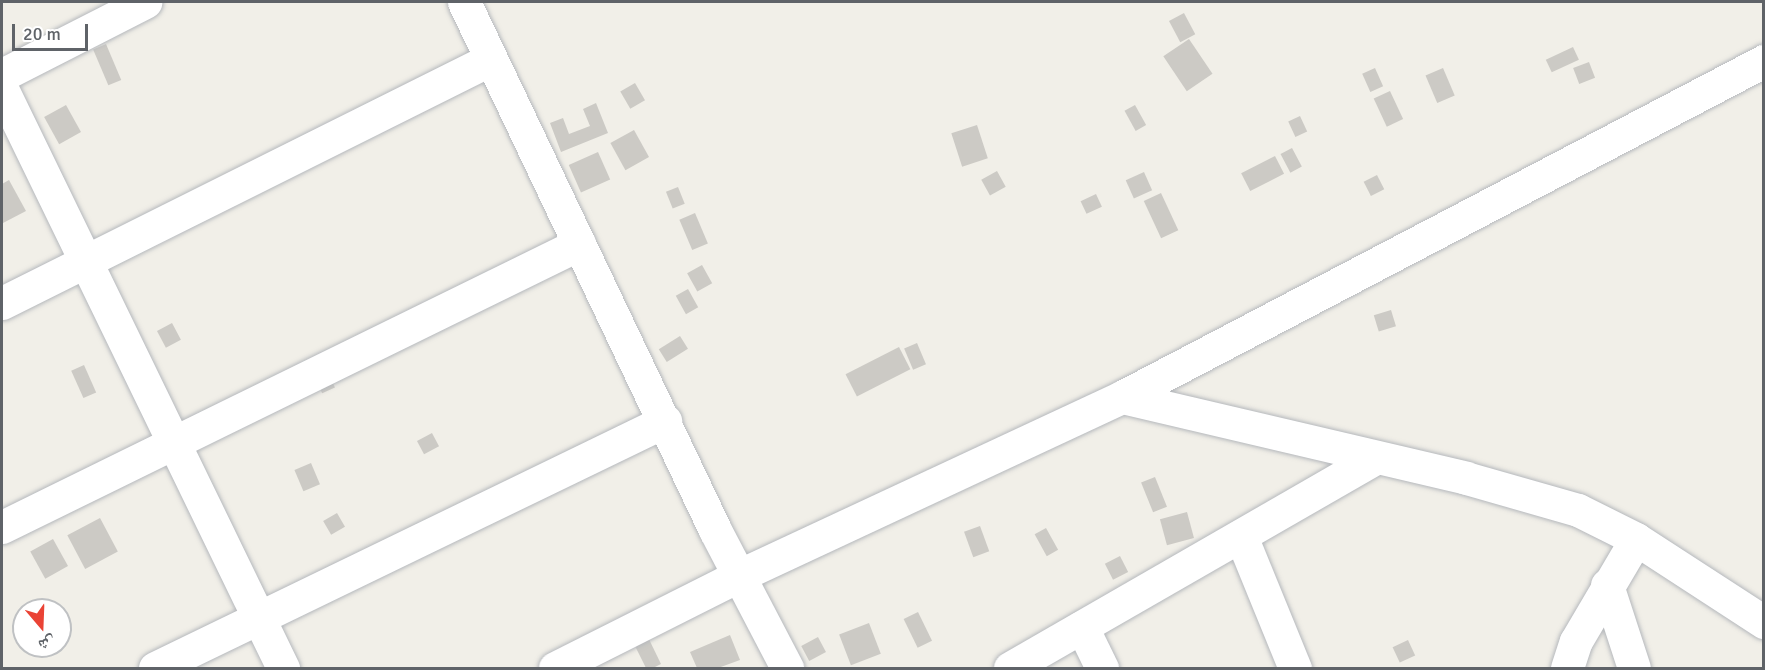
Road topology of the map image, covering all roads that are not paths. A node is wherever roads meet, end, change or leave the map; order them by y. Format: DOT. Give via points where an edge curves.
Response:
graph roads {
  1 [pos="145,2"];
  2 [pos="464,2"];
  3 [pos="491,59"];
  4 [pos="1764,61"];
  5 [pos="2,75"];
  6 [pos="2,89"];
  7 [pos="579,244"];
  8 [pos="84,262"];
  9 [pos="2,303"];
  10 [pos="1122,397"];
  11 [pos="665,421"];
  12 [pos="174,442"];
  13 [pos="1375,458"];
  14 [pos="2,527"];
  15 [pos="1241,536"];
  16 [pos="1636,539"];
  17 [pos="738,576"];
  18 [pos="1607,585"];
  19 [pos="259,618"];
  20 [pos="1764,622"];
  21 [pos="1082,627"];
  22 [pos="155,669"];
  23 [pos="284,669"];
  24 [pos="555,669"];
  25 [pos="787,669"];
  26 [pos="1010,669"];
  27 [pos="1101,669"];
  28 [pos="1295,669"];
  29 [pos="1567,669"];
  30 [pos="1634,669"];
  1 -- 5 [label="street"];
  2 -- 3 [label="street"];
  3 -- 7 [label="street"];
  3 -- 8 [label="street"];
  4 -- 10 [label="street"];
  6 -- 8 [label="street"];
  7 -- 11 [label="street"];
  7 -- 12 [label="street"];
  8 -- 9 [label="street"];
  8 -- 12 [label="street"];
  10 -- 13 [label="street"];
  10 -- 17 [label="street"];
  11 -- 17 [label="street"];
  11 -- 19 [label="street"];
  12 -- 14 [label="street"];
  12 -- 19 [label="street"];
  13 -- 15 [label="street"];
  13 -- 16 [label="street" via="1466,478 1578,510"];
  15 -- 21 [label="street"];
  15 -- 28 [label="street"];
  16 -- 18 [label="street"];
  16 -- 20 [label="street"];
  17 -- 24 [label="street"];
  17 -- 25 [label="street"];
  18 -- 29 [label="street" via="1576,641"];
  18 -- 30 [label="street"];
  19 -- 22 [label="street"];
  19 -- 23 [label="street"];
  21 -- 26 [label="street"];
  21 -- 27 [label="street"];
}
